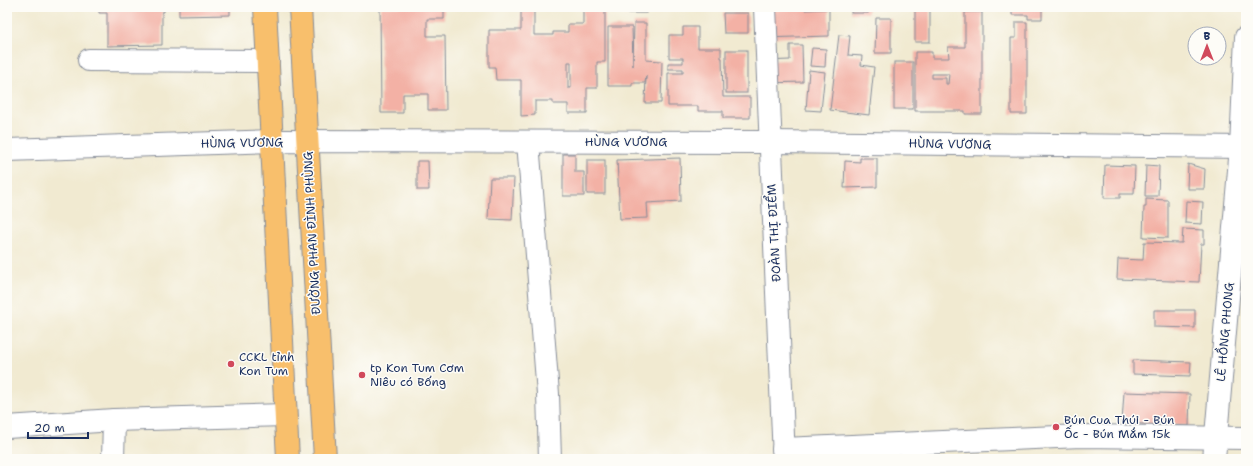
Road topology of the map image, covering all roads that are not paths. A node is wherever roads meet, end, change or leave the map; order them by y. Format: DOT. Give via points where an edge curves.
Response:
graph roads {
  1 [pos="265,7"];
  2 [pos="300,7"];
  3 [pos="765,7"];
  4 [pos="1246,37"];
  5 [pos="89,60"];
  6 [pos="268,61"];
  7 [pos="273,142"];
  8 [pos="308,142"];
  9 [pos="528,142"];
  10 [pos="770,142"];
  11 [pos="1244,147"];
  12 [pos="7,150"];
  13 [pos="285,415"];
  14 [pos="114,420"];
  15 [pos="7,427"];
  16 [pos="1215,438"];
  17 [pos="1246,438"];
  18 [pos="784,454"];
  19 [pos="113,459"];
  20 [pos="288,459"];
  21 [pos="324,459"];
  22 [pos="550,459"];
  23 [pos="1214,459"];
  1 -- 6 [label="main road"];
  2 -- 8 [label="main road, ĐƯỜNG PHAN ĐÌNH PHÙNG"];
  3 -- 10 [label="street, ĐOÀN THỊ ĐIỂM"];
  4 -- 11 [label="street, LÊ HỒNG PHONG"];
  5 -- 6 [label="street"];
  6 -- 7 [label="main road"];
  7 -- 8 [label="street, HÙNG VƯƠNG"];
  7 -- 12 [label="street, HÙNG VƯƠNG"];
  7 -- 13 [label="main road"];
  8 -- 9 [label="street, HÙNG VƯƠNG"];
  8 -- 21 [label="main road, ĐƯỜNG PHAN ĐÌNH PHÙNG"];
  9 -- 10 [label="street, HÙNG VƯƠNG"];
  9 -- 22 [label="street" via="548,394"];
  10 -- 11 [label="street, HÙNG VƯƠNG"];
  10 -- 18 [label="street, ĐOÀN THỊ ĐIỂM"];
  11 -- 16 [label="street, LÊ HỒNG PHONG"];
  13 -- 14 [label="street"];
  13 -- 20 [label="main road"];
  14 -- 15 [label="street"];
  14 -- 19 [label="street"];
  16 -- 17 [label="street"];
  16 -- 18 [label="street" via="1081,436"];
  16 -- 23 [label="street, LÊ HỒNG PHONG"];
}
